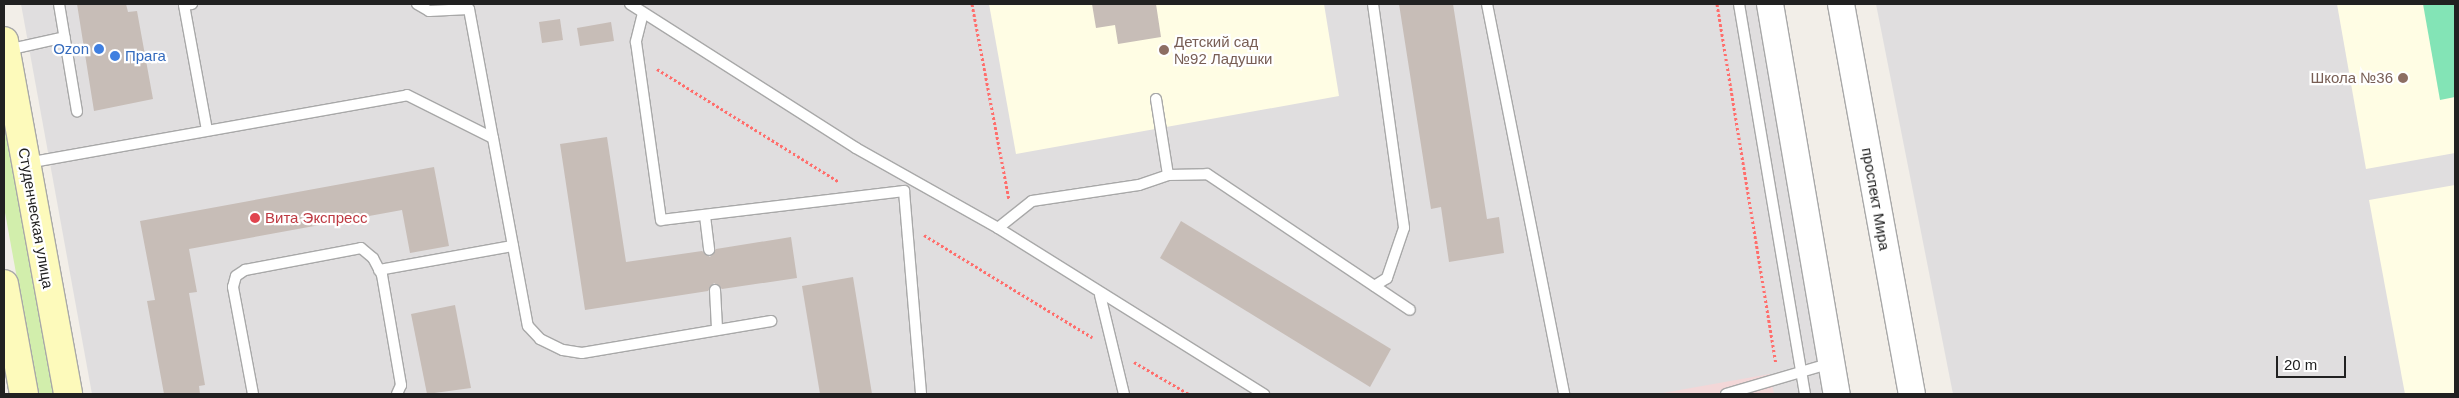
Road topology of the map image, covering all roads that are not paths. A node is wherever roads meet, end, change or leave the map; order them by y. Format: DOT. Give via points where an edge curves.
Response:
graph roads {
  1 [pos="59,4"];
  2 [pos="192,4"];
  3 [pos="417,4"];
  4 [pos="630,4"];
  5 [pos="1373,4"];
  6 [pos="1487,4"];
  7 [pos="1739,4"];
  8 [pos="1770,4"];
  9 [pos="1841,4"];
  10 [pos="643,13"];
  11 [pos="65,38"];
  12 [pos="5,46"];
  13 [pos="1156,100"];
  14 [pos="77,111"];
  15 [pos="207,130"];
  16 [pos="493,138"];
  17 [pos="26,163"];
  18 [pos="1168,175"];
  19 [pos="907,179"];
  20 [pos="904,191"];
  21 [pos="705,216"];
  22 [pos="998,228"];
  23 [pos="513,246"];
  24 [pos="709,250"];
  25 [pos="379,270"];
  26 [pos="4,284"];
  27 [pos="1374,286"];
  28 [pos="715,290"];
  29 [pos="1100,295"];
  30 [pos="1410,310"];
  31 [pos="771,321"];
  32 [pos="717,328"];
  33 [pos="1832,363"];
  34 [pos="1802,375"];
  35 [pos="1739,393"];
  36 [pos="24,394"];
  37 [pos="68,394"];
  38 [pos="253,394"];
  39 [pos="397,394"];
  40 [pos="921,394"];
  41 [pos="1124,394"];
  42 [pos="1264,394"];
  43 [pos="1564,394"];
  44 [pos="1726,394"];
  45 [pos="1805,394"];
  46 [pos="1837,394"];
  47 [pos="1912,394"];
  1 -- 11 [label="lane"];
  2 -- 15 [label="lane" via="184,5"];
  3 -- 16 [label="lane" via="429,12 469,10"];
  4 -- 10 [label="lane"];
  5 -- 27 [label="lane" via="1404,228 1387,278"];
  6 -- 43 [label="lane"];
  7 -- 34 [label="lane"];
  8 -- 33 [label="street"];
  9 -- 47 [label="street, проспект Мира"];
  10 -- 19 [label="lane"];
  10 -- 21 [label="lane" via="636,42 661,220"];
  11 -- 12 [label="lane"];
  11 -- 14 [label="lane"];
  12 -- 17 [label="main road, Студенческая улица"];
  13 -- 18 [label="lane"];
  15 -- 16 [label="lane" via="407,95"];
  15 -- 17 [label="lane"];
  16 -- 23 [label="lane"];
  17 -- 37 [label="main road, Студенческая улица"];
  18 -- 22 [label="lane" via="1139,185 1032,200 1013,212"];
  18 -- 27 [label="lane" via="1207,174"];
  19 -- 20 [label="lane"];
  19 -- 22 [label="lane"];
  20 -- 21 [label="lane"];
  20 -- 40 [label="lane"];
  21 -- 24 [label="lane"];
  22 -- 29 [label="lane"];
  23 -- 25 [label="lane"];
  23 -- 32 [label="lane" via="528,326 540,339 562,350 582,353"];
  25 -- 38 [label="lane" via="361,248 245,270 236,276 233,287"];
  25 -- 39 [label="lane" via="401,385"];
  26 -- 36 [label="main road"];
  27 -- 30 [label="lane"];
  28 -- 32 [label="lane"];
  29 -- 41 [label="lane"];
  29 -- 42 [label="lane"];
  31 -- 32 [label="lane"];
  33 -- 34 [label="lane"];
  33 -- 46 [label="street"];
  34 -- 35 [label="lane"];
  34 -- 45 [label="lane"];
  35 -- 44 [label="lane"];
}
